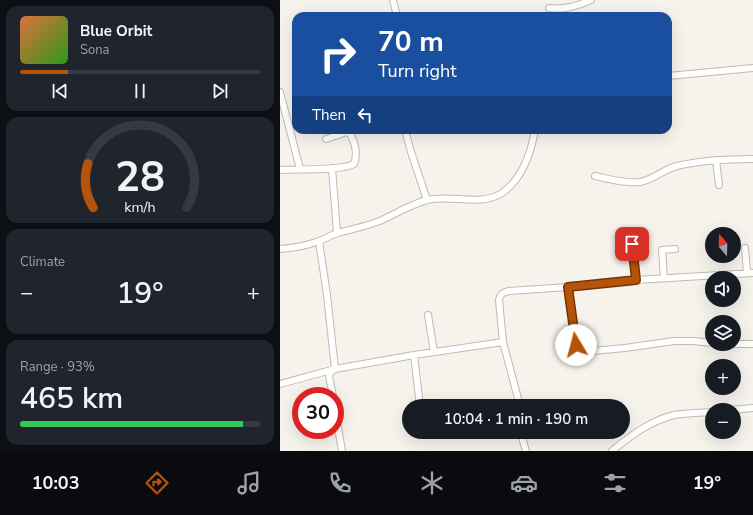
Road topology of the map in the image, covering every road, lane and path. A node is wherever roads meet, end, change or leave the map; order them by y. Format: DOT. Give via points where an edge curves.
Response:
graph roads {
  1 [pos="393,0"];
  2 [pos="591,0"];
  3 [pos="549,8"];
  4 [pos="396,12"];
  5 [pos="753,68"];
  6 [pos="672,76"];
  7 [pos="280,92"];
  8 [pos="344,134"];
  9 [pos="349,134"];
  10 [pos="407,134"];
  11 [pos="534,134"];
  12 [pos="326,139"];
  13 [pos="753,159"];
  14 [pos="716,160"];
  15 [pos="332,168"];
  16 [pos="300,169"];
  17 [pos="280,170"];
  18 [pos="595,176"];
  19 [pos="718,185"];
  20 [pos="426,200"];
  21 [pos="336,233"];
  22 [pos="319,241"];
  23 [pos="632,244"];
  24 [pos="745,248"];
  25 [pos="280,249"];
  26 [pos="675,249"];
  27 [pos="750,273"];
  28 [pos="664,278"];
  29 [pos="636,280"];
  30 [pos="568,287"];
  31 [pos="428,315"];
  32 [pos="503,342"];
  33 [pos="705,342"];
  34 [pos="741,344"];
  35 [pos="753,344"];
  36 [pos="434,352"];
  37 [pos="414,355"];
  38 [pos="335,369"];
  39 [pos="280,384"];
  40 [pos="331,387"];
  41 [pos="419,399"];
  42 [pos="518,399"];
  43 [pos="753,408"];
  44 [pos="741,409"];
  45 [pos="705,413"];
  46 [pos="340,439"];
  47 [pos="523,439"];
  48 [pos="342,451"];
  49 [pos="526,451"];
  50 [pos="612,451"];
  1 -- 4 [label="street"];
  2 -- 3 [label="street" via="565,9"];
  5 -- 6 [label="street"];
  7 -- 16 [label="street"];
  8 -- 12 [label="street"];
  9 -- 15 [label="street" via="356,151 354,164"];
  10 -- 20 [label="street"];
  11 -- 20 [label="street" via="528,158 521,172 500,194 479,200"];
  13 -- 14 [label="street"];
  14 -- 18 [label="street" via="676,166 640,182"];
  14 -- 19 [label="street"];
  15 -- 16 [label="street"];
  15 -- 21 [label="street"];
  16 -- 17 [label="street"];
  20 -- 21 [label="street" via="374,223"];
  21 -- 22 [label="street"];
  22 -- 25 [label="street"];
  22 -- 38 [label="street"];
  23 -- 29 [label="street"];
  24 -- 27 [label="street"];
  26 -- 28 [label="street" via="662,250"];
  27 -- 28 [label="street"];
  28 -- 29 [label="street"];
  29 -- 30 [label="street"];
  30 -- 32 [label="street" via="509,291 499,296"];
  30 -- 33 [label="street" via="577,348 580,352 674,342"];
  31 -- 36 [label="street"];
  32 -- 36 [label="street"];
  32 -- 42 [label="street"];
  34 -- 35 [label="street"];
  36 -- 37 [label="street"];
  37 -- 38 [label="street"];
  37 -- 41 [label="street"];
  38 -- 39 [label="street"];
  38 -- 40 [label="street" via="329,376"];
  43 -- 44 [label="street"];
  45 -- 50 [label="street" via="676,415 652,423"];
  46 -- 48 [label="street"];
  47 -- 49 [label="street"];
}
